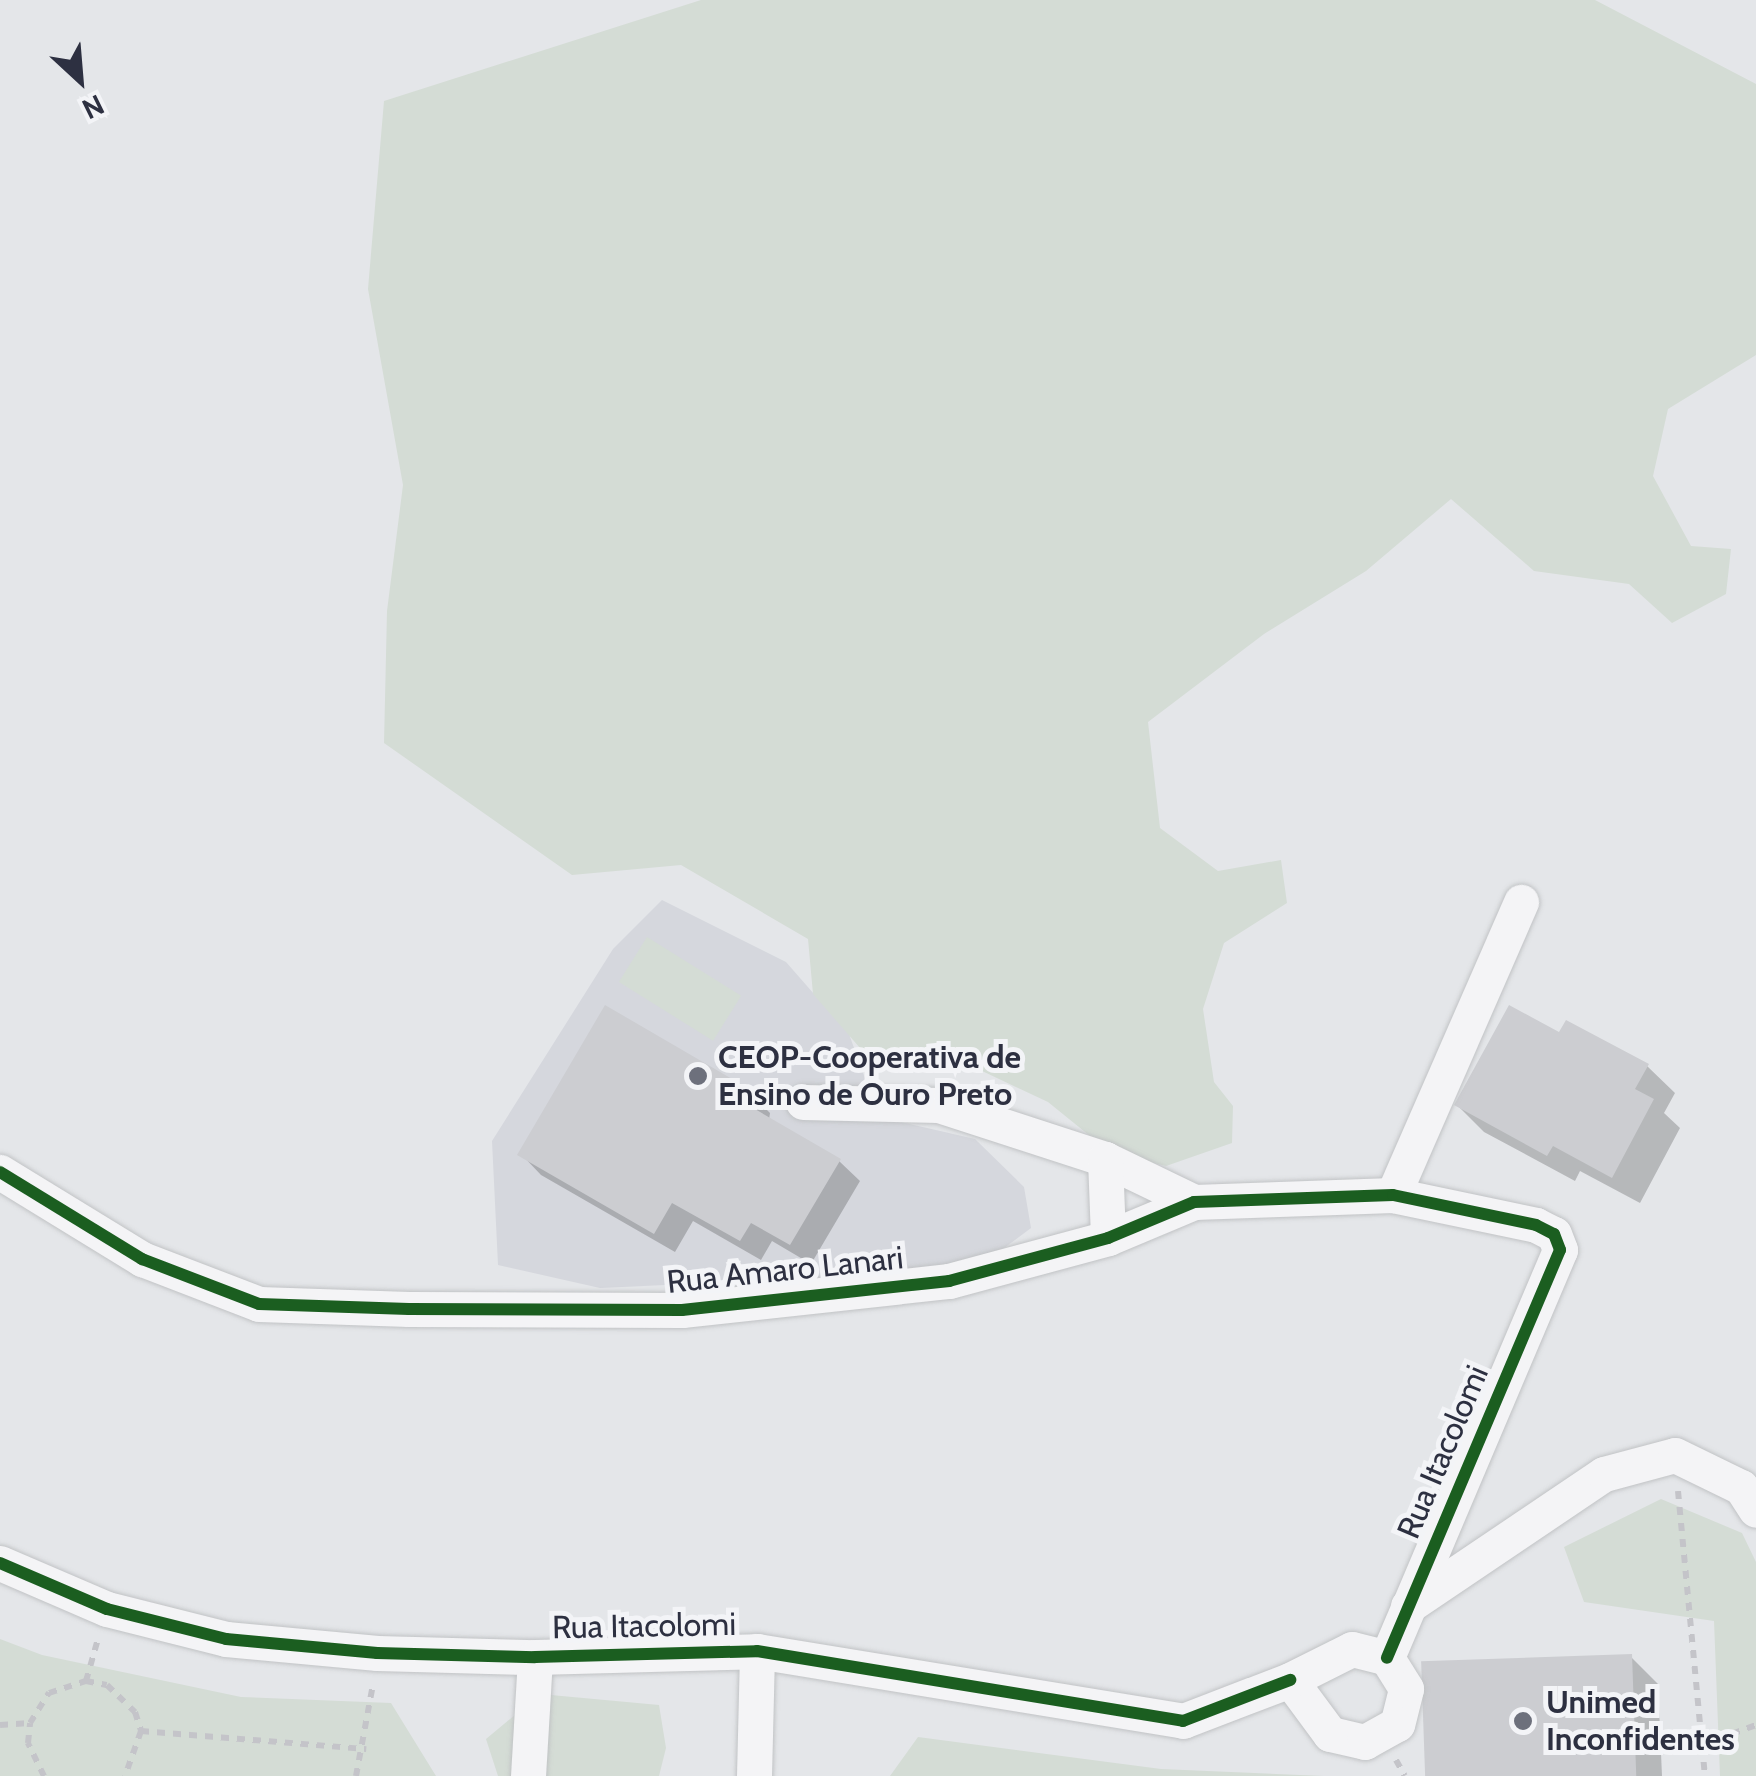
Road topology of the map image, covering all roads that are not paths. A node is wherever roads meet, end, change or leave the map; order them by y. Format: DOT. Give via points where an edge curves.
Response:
graph roads {
  1 [pos="1521,902"];
  2 [pos="802,1102"];
  3 [pos="1105,1159"];
  4 [pos="0,1172"];
  5 [pos="1393,1196"];
  6 [pos="1194,1202"];
  7 [pos="1108,1238"];
  8 [pos="1553,1268"];
  9 [pos="1756,1510"];
  10 [pos="0,1564"];
  11 [pos="1408,1606"];
  12 [pos="757,1651"];
  13 [pos="535,1656"];
  14 [pos="1387,1658"];
  15 [pos="1290,1680"];
  16 [pos="528,1776"];
  17 [pos="754,1776"];
  1 -- 5 [label="street"];
  2 -- 3 [label="street" via="939,1105"];
  3 -- 6 [label="street"];
  3 -- 7 [label="street"];
  4 -- 7 [label="street, Rua Amaro Lanari" via="142,1259 259,1304 682,1310 949,1281"];
  5 -- 6 [label="street, Rua Amaro Lanari"];
  5 -- 8 [label="street, Rua Amaro Lanari" via="1554,1234 1560,1250"];
  6 -- 7 [label="street, Rua Amaro Lanari"];
  8 -- 11 [label="street, Rua Itacolomi"];
  9 -- 11 [label="street" via="1741,1487 1675,1455 1604,1474"];
  10 -- 13 [label="street, Rua Itacolomi" via="107,1609 226,1639 377,1653"];
  11 -- 14 [label="street, Rua Itacolomi"];
  12 -- 13 [label="street, Rua Itacolomi"];
  12 -- 15 [label="street, Rua Itacolomi" via="1183,1721"];
  12 -- 17 [label="street"];
  13 -- 16 [label="street"];
  14 -- 15 [label="street, Rua Itacolomi" via="1352,1649"];
  14 -- 15 [label="street" via="1406,1689 1405,1708 1383,1736 1365,1742 1330,1734"];
}
